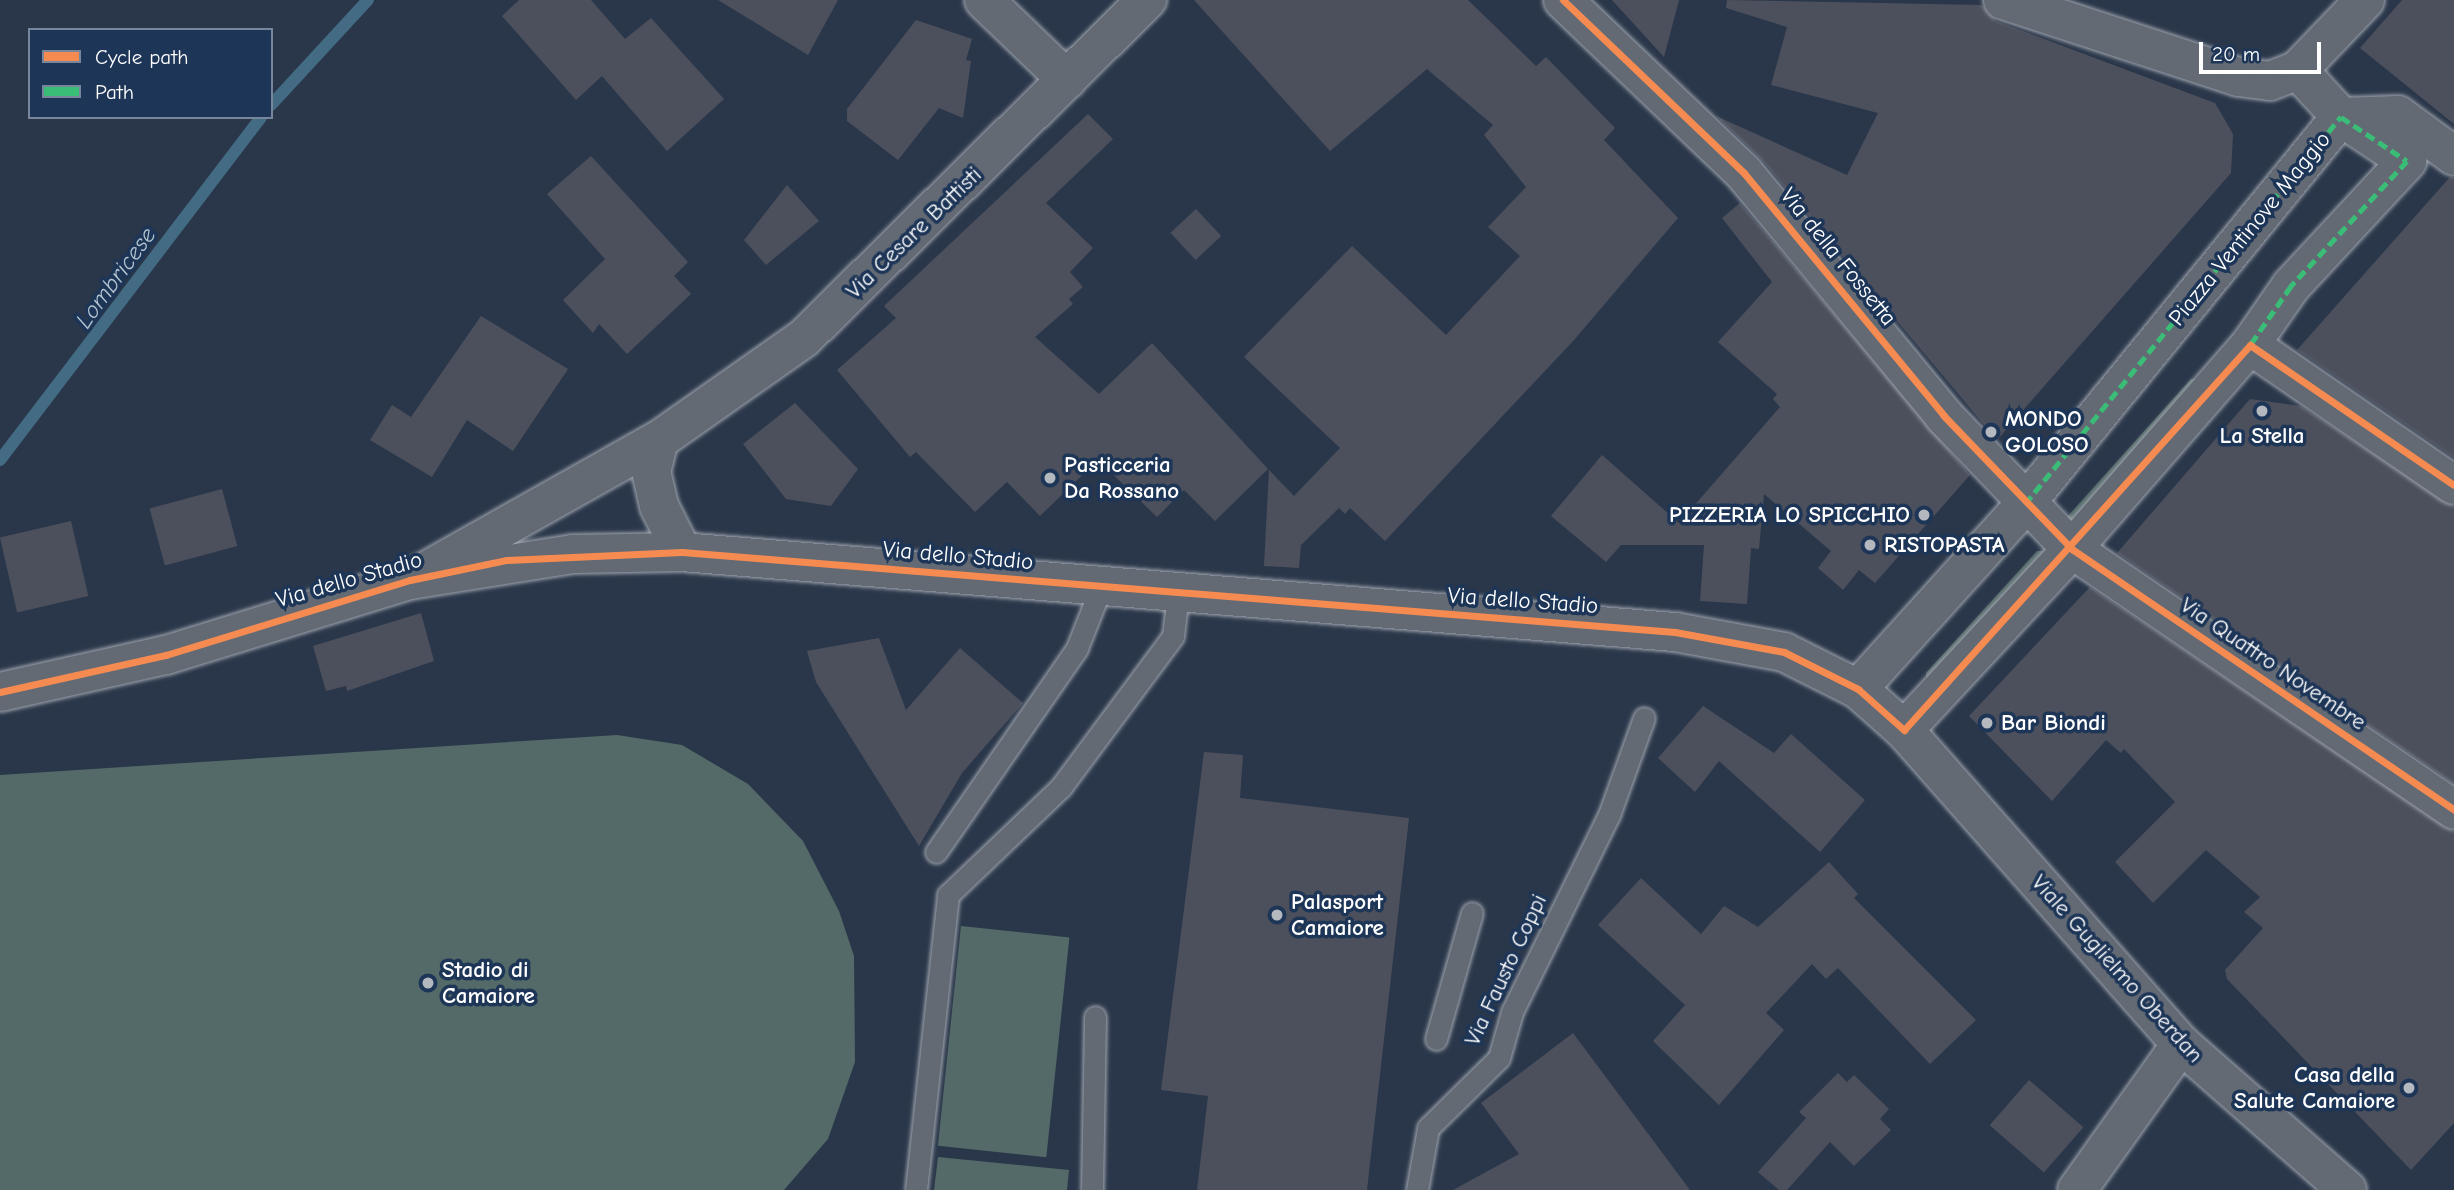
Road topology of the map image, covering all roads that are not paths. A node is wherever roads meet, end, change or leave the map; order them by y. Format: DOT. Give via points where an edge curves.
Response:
graph roads {
  1 [pos="984,0"];
  2 [pos="1147,0"];
  3 [pos="1563,0"];
  4 [pos="2003,0"];
  5 [pos="2365,0"];
  6 [pos="2298,70"];
  7 [pos="1067,80"];
  8 [pos="2341,117"];
  9 [pos="2454,156"];
  10 [pos="2250,345"];
  11 [pos="659,440"];
  12 [pos="2454,485"];
  13 [pos="2025,504"];
  14 [pos="2072,549"];
  15 [pos="682,552"];
  16 [pos="410,580"];
  17 [pos="1101,587"];
  18 [pos="1178,594"];
  19 [pos="1858,689"];
  20 [pos="0,692"];
  21 [pos="1644,718"];
  22 [pos="1904,730"];
  23 [pos="2454,810"];
  24 [pos="936,852"];
  25 [pos="1472,913"];
  26 [pos="1096,1017"];
  27 [pos="1436,1039"];
  28 [pos="2181,1044"];
  29 [pos="916,1190"];
  30 [pos="1092,1190"];
  31 [pos="1417,1190"];
  32 [pos="2077,1190"];
  33 [pos="2347,1190"];
  1 -- 7 [label="street"];
  2 -- 7 [label="street, Via Cesare Battisti"];
  3 -- 13 [label="street, Via della Fossetta" via="1744,173 1944,416"];
  4 -- 6 [label="street" via="2238,77 2270,81"];
  5 -- 6 [label="street"];
  6 -- 8 [label="street"];
  7 -- 11 [label="street, Via Cesare Battisti" via="804,338"];
  8 -- 9 [label="street" via="2398,115"];
  8 -- 10 [label="street, Piazza Ventinove Maggio" via="2407,161 2291,286"];
  8 -- 13 [label="street, Piazza Ventinove Maggio"];
  10 -- 12 [label="street"];
  10 -- 14 [label="street, Piazza Ventinove Maggio"];
  11 -- 15 [label="street" via="651,471 659,506"];
  11 -- 16 [label="street, Via Cesare Battisti"];
  13 -- 14 [label="street, Via della Fossetta"];
  13 -- 19 [label="street, Piazza Ventinove Maggio"];
  14 -- 22 [label="street, Piazza Ventinove Maggio"];
  14 -- 23 [label="street, Via Quattro Novembre"];
  15 -- 16 [label="street, Via dello Stadio" via="507,560"];
  15 -- 17 [label="street, Via dello Stadio"];
  16 -- 20 [label="street, Via dello Stadio" via="166,655"];
  17 -- 18 [label="street, Via dello Stadio"];
  17 -- 24 [label="lane" via="1077,648"];
  18 -- 19 [label="street, Via dello Stadio" via="1675,632 1784,652"];
  18 -- 29 [label="lane" via="1173,636 1061,787 948,895"];
  19 -- 22 [label="street, Via dello Stadio"];
  21 -- 31 [label="lane, Via Fausto Coppi" via="1609,816 1512,1012 1499,1058 1428,1128"];
  22 -- 28 [label="street, Viale Guglielmo Oberdan"];
  25 -- 27 [label="lane"];
  26 -- 30 [label="lane"];
  28 -- 32 [label="street"];
  28 -- 33 [label="street, Viale Guglielmo Oberdan"];
}
